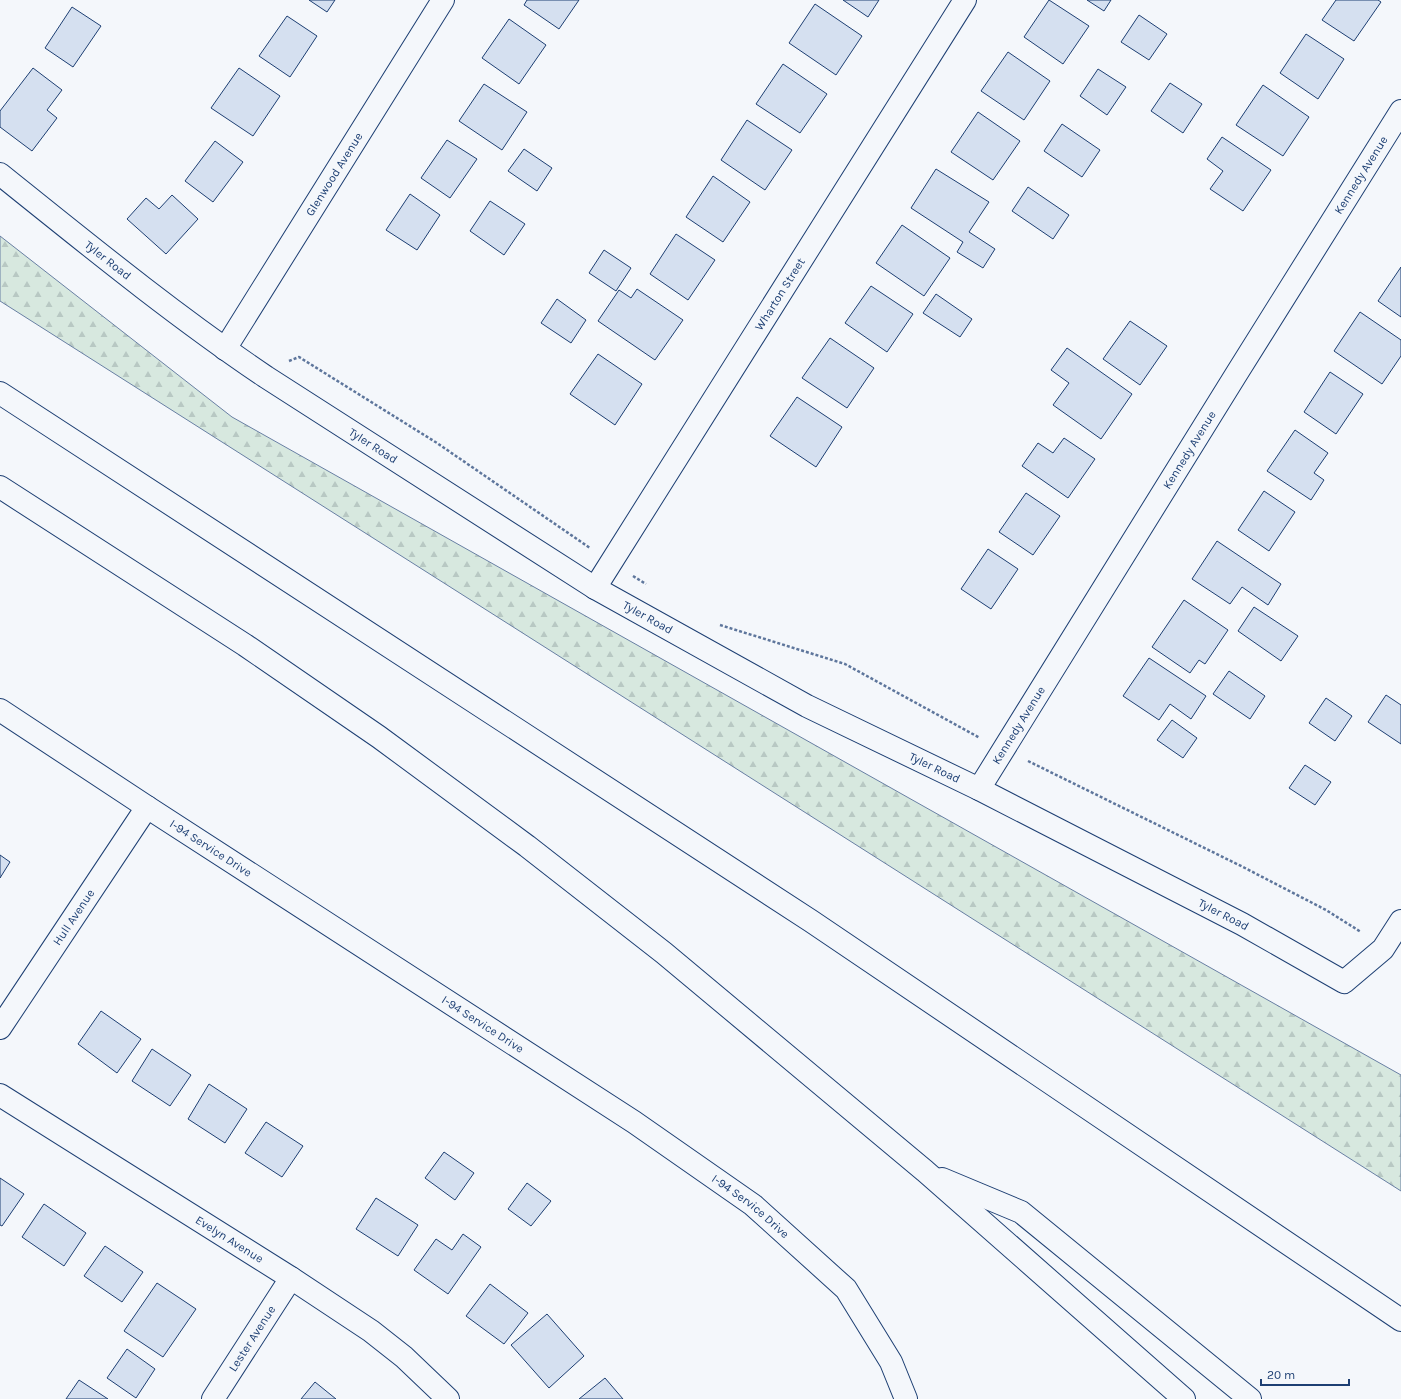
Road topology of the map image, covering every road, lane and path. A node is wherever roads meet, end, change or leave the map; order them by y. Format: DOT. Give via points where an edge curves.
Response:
graph roads {
  1 [pos="443,0"];
  2 [pos="965,0"];
  3 [pos="1401,111"];
  4 [pos="0,174"];
  5 [pos="225,349"];
  6 [pos="287,362"];
  7 [pos="0,393"];
  8 [pos="0,487"];
  9 [pos="612,563"];
  10 [pos="652,587"];
  11 [pos="595,588"];
  12 [pos="713,622"];
  13 [pos="0,710"];
  14 [pos="1002,750"];
  15 [pos="978,789"];
  16 [pos="147,807"];
  17 [pos="1401,921"];
  18 [pos="1363,934"];
  19 [pos="0,1028"];
  20 [pos="0,1095"];
  21 [pos="924,1171"];
  22 [pos="291,1278"];
  23 [pos="1401,1320"];
  24 [pos="213,1399"];
  25 [pos="448,1399"];
  26 [pos="906,1399"];
  27 [pos="1184,1399"];
  28 [pos="1250,1399"];
  1 -- 5 [label="main road, Glenwood Avenue"];
  2 -- 9 [label="main road, Wharton Street"];
  3 -- 14 [label="main road, Kennedy Avenue"];
  4 -- 5 [label="main road, Tyler Road"];
  5 -- 11 [label="main road, Tyler Road"];
  6 -- 9 [label="path" via="299,357 437,443"];
  7 -- 23 [label="main road" via="811,921"];
  8 -- 21 [label="main road" via="245,646 379,738 527,846 664,953"];
  9 -- 10 [label="path"];
  9 -- 11 [label="main road, Wharton Street"];
  11 -- 15 [label="main road, Tyler Road" via="807,706"];
  12 -- 14 [label="path" via="845,664"];
  13 -- 16 [label="main road, I-94 Service Drive"];
  14 -- 15 [label="main road, Kennedy Avenue"];
  14 -- 18 [label="path" via="1036,764 1243,867 1326,910"];
  15 -- 17 [label="main road, Tyler Road" via="1242,924 1344,982 1383,949"];
  16 -- 19 [label="main road, Hull Avenue"];
  16 -- 26 [label="main road, I-94 Service Drive" via="634,1122 754,1205 846,1289 891,1362"];
  20 -- 22 [label="main road, Evelyn Avenue"];
  21 -- 27 [label="main road"];
  21 -- 28 [label="main road" via="1021,1212"];
  22 -- 24 [label="main road, Lester Avenue"];
  22 -- 25 [label="main road, Evelyn Avenue" via="371,1331 404,1357"];
}
